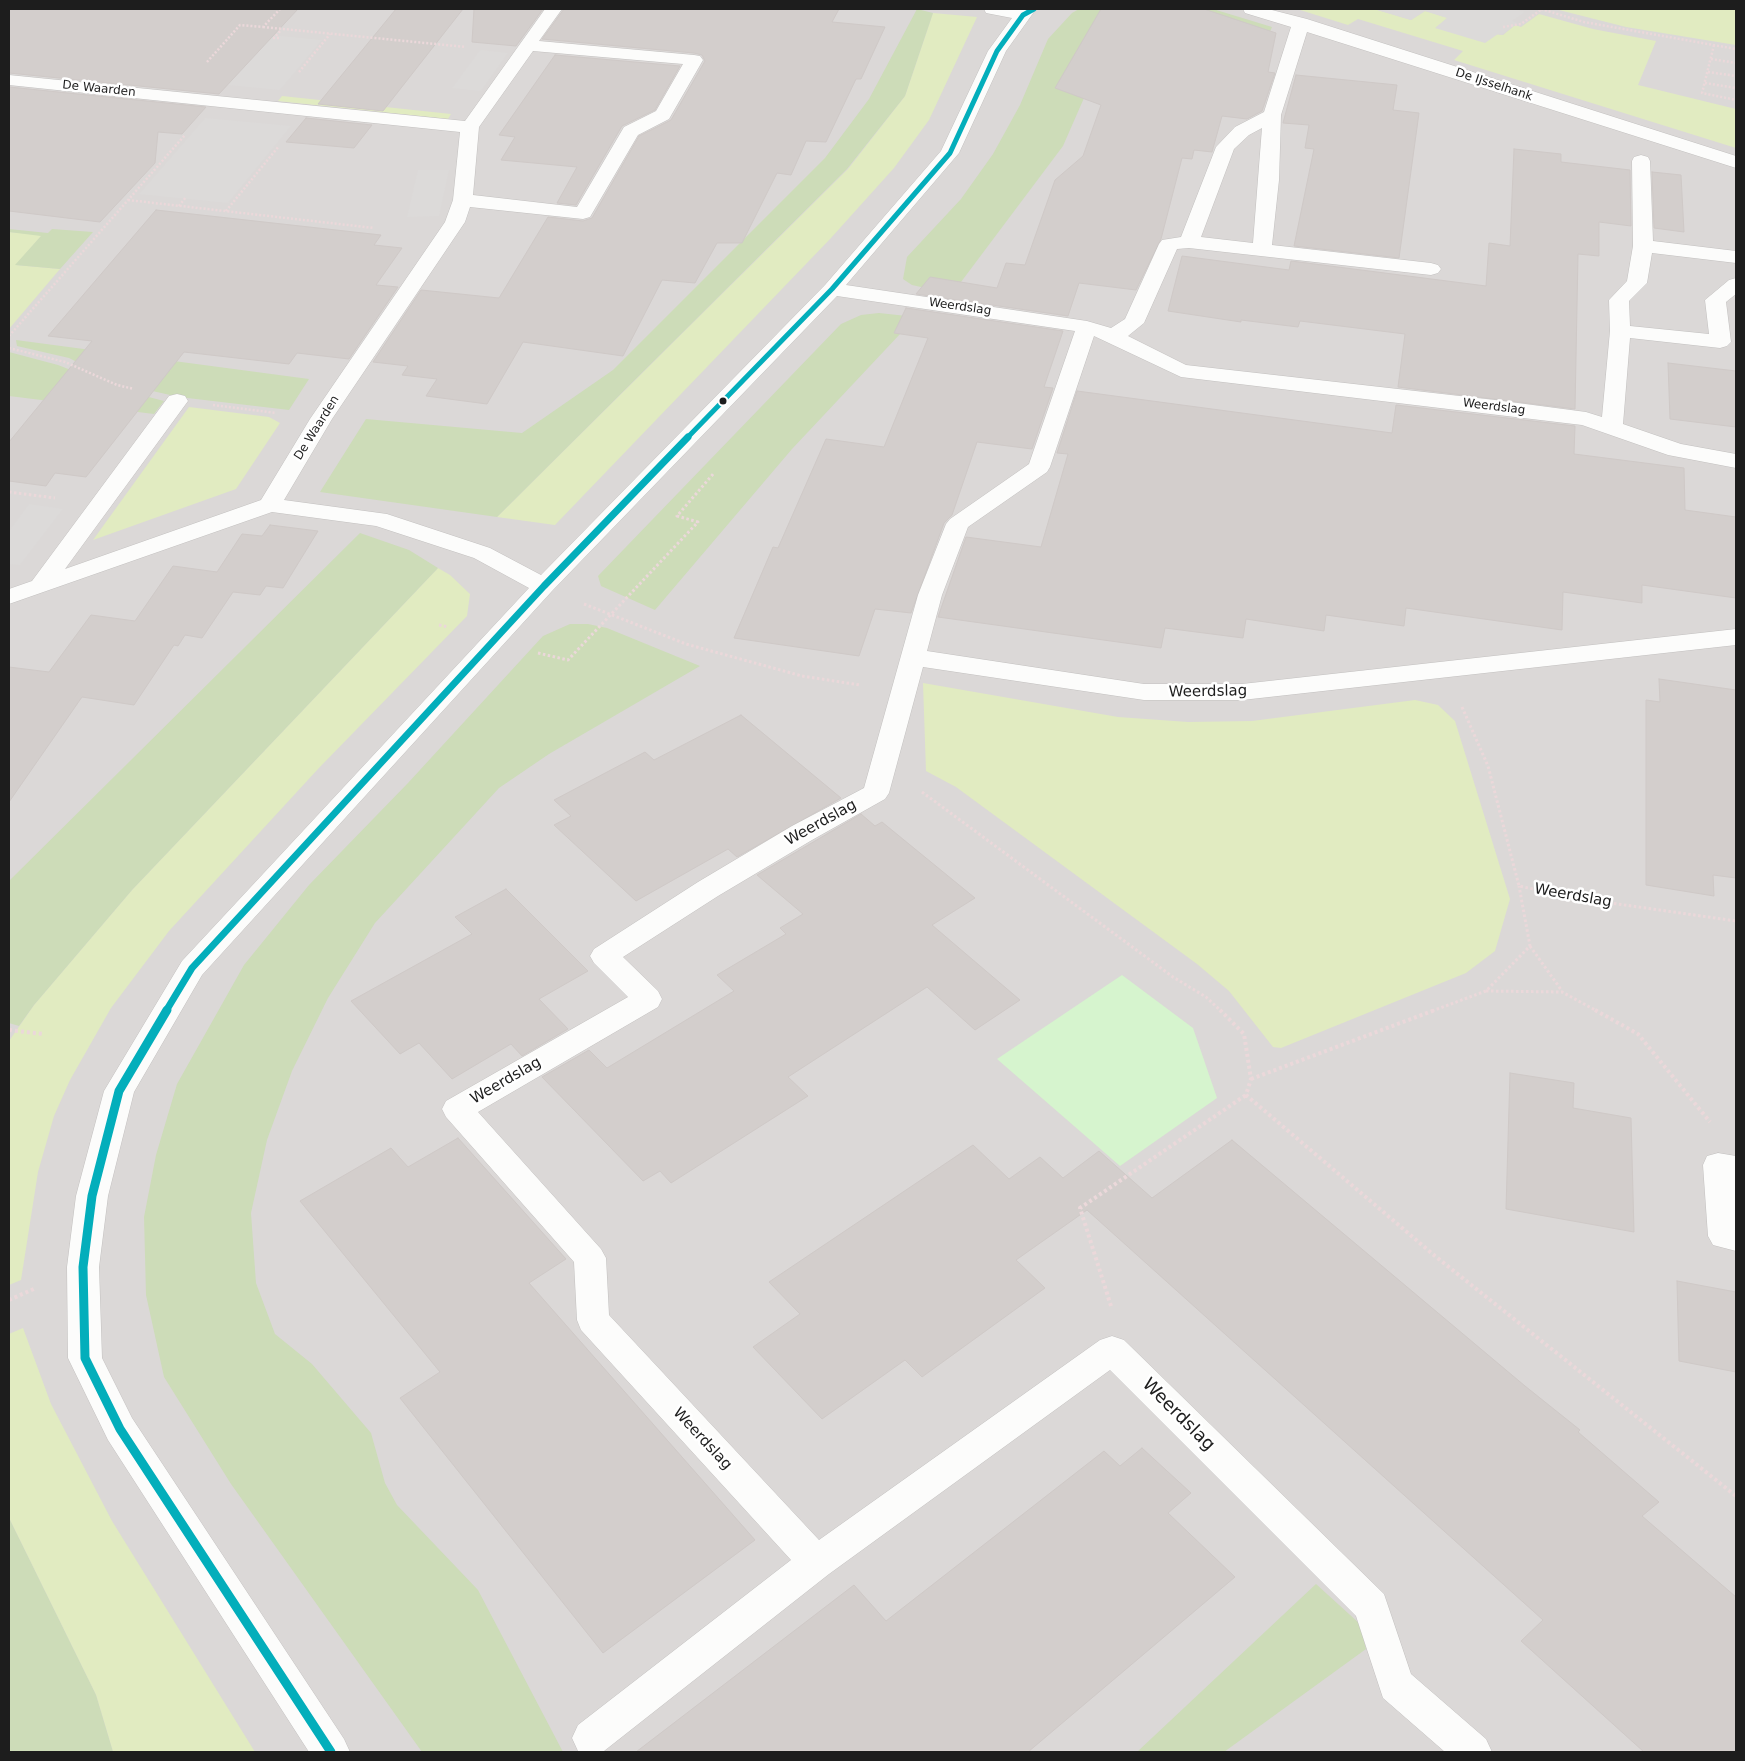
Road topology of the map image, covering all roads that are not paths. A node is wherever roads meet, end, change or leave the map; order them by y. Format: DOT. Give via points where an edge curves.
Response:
graph roads {
  1 [pos="553,9"];
  2 [pos="992,9"];
  3 [pos="1251,9"];
  4 [pos="1028,11"];
  5 [pos="1301,24"];
  6 [pos="528,45"];
  7 [pos="9,80"];
  8 [pos="1272,115"];
  9 [pos="470,127"];
  10 [pos="1641,161"];
  11 [pos="1736,162"];
  12 [pos="463,200"];
  13 [pos="1189,242"];
  14 [pos="1643,246"];
  15 [pos="1262,249"];
  16 [pos="1736,256"];
  17 [pos="1430,269"];
  18 [pos="1736,284"];
  19 [pos="832,289"];
  20 [pos="1620,331"];
  21 [pos="1100,332"];
  22 [pos="177,401"];
  23 [pos="1612,429"];
  24 [pos="1736,462"];
  25 [pos="270,505"];
  26 [pos="41,585"];
  27 [pos="544,586"];
  28 [pos="9,597"];
  29 [pos="1736,637"];
  30 [pos="912,657"];
  31 [pos="1727,1166"];
  32 [pos="1736,1238"];
  33 [pos="816,1562"];
  34 [pos="591,1738"];
  35 [pos="331,1752"];
  36 [pos="1473,1752"];
  1 -- 6 [label="street, De Waarden"];
  2 -- 4 [label="street"];
  3 -- 5 [label="street, De IJsselhank"];
  4 -- 19 [label="street" via="997,51 950,153"];
  5 -- 8 [label="street"];
  5 -- 11 [label="street, De IJsselhank"];
  6 -- 9 [label="street, De Waarden"];
  6 -- 12 [label="street" via="694,60 663,115 631,131 583,213"];
  7 -- 9 [label="street, De Waarden"];
  8 -- 13 [label="street" via="1242,131 1225,147"];
  8 -- 15 [label="street"];
  9 -- 12 [label="street, De Waarden"];
  10 -- 14 [label="street"];
  12 -- 25 [label="street, De Waarden" via="455,222 321,419"];
  13 -- 15 [label="street"];
  13 -- 21 [label="street" via="1169,244 1134,323"];
  14 -- 16 [label="street"];
  14 -- 20 [label="street" via="1637,283 1619,300"];
  15 -- 17 [label="street"];
  18 -- 20 [label="street" via="1715,300 1720,342"];
  19 -- 21 [label="street, Weerdslag"];
  19 -- 27 [label="street"];
  20 -- 23 [label="street"];
  21 -- 23 [label="street, Weerdslag" via="1181,371 1495,406 1586,420"];
  21 -- 30 [label="street, Weerdslag" via="1075,356 1039,467 958,524 930,595"];
  22 -- 26 [label="street"];
  23 -- 24 [label="street, Weerdslag" via="1676,450"];
  25 -- 26 [label="street"];
  25 -- 27 [label="street" via="379,519 482,553"];
  26 -- 28 [label="street"];
  27 -- 35 [label="street" via="192,968 119,1092 92,1196 83,1266 85,1358 120,1429"];
  29 -- 30 [label="street, Weerdslag" via="1242,692 1144,692"];
  30 -- 33 [label="street, Weerdslag" via="876,793 725,879 604,956 648,999 457,1109 590,1258 593,1320"];
  31 -- 32 [label="street" via="1724,1236"];
  33 -- 34 [label="street"];
  33 -- 36 [label="street, Weerdslag" via="1112,1350 1371,1606 1396,1685"];
}
